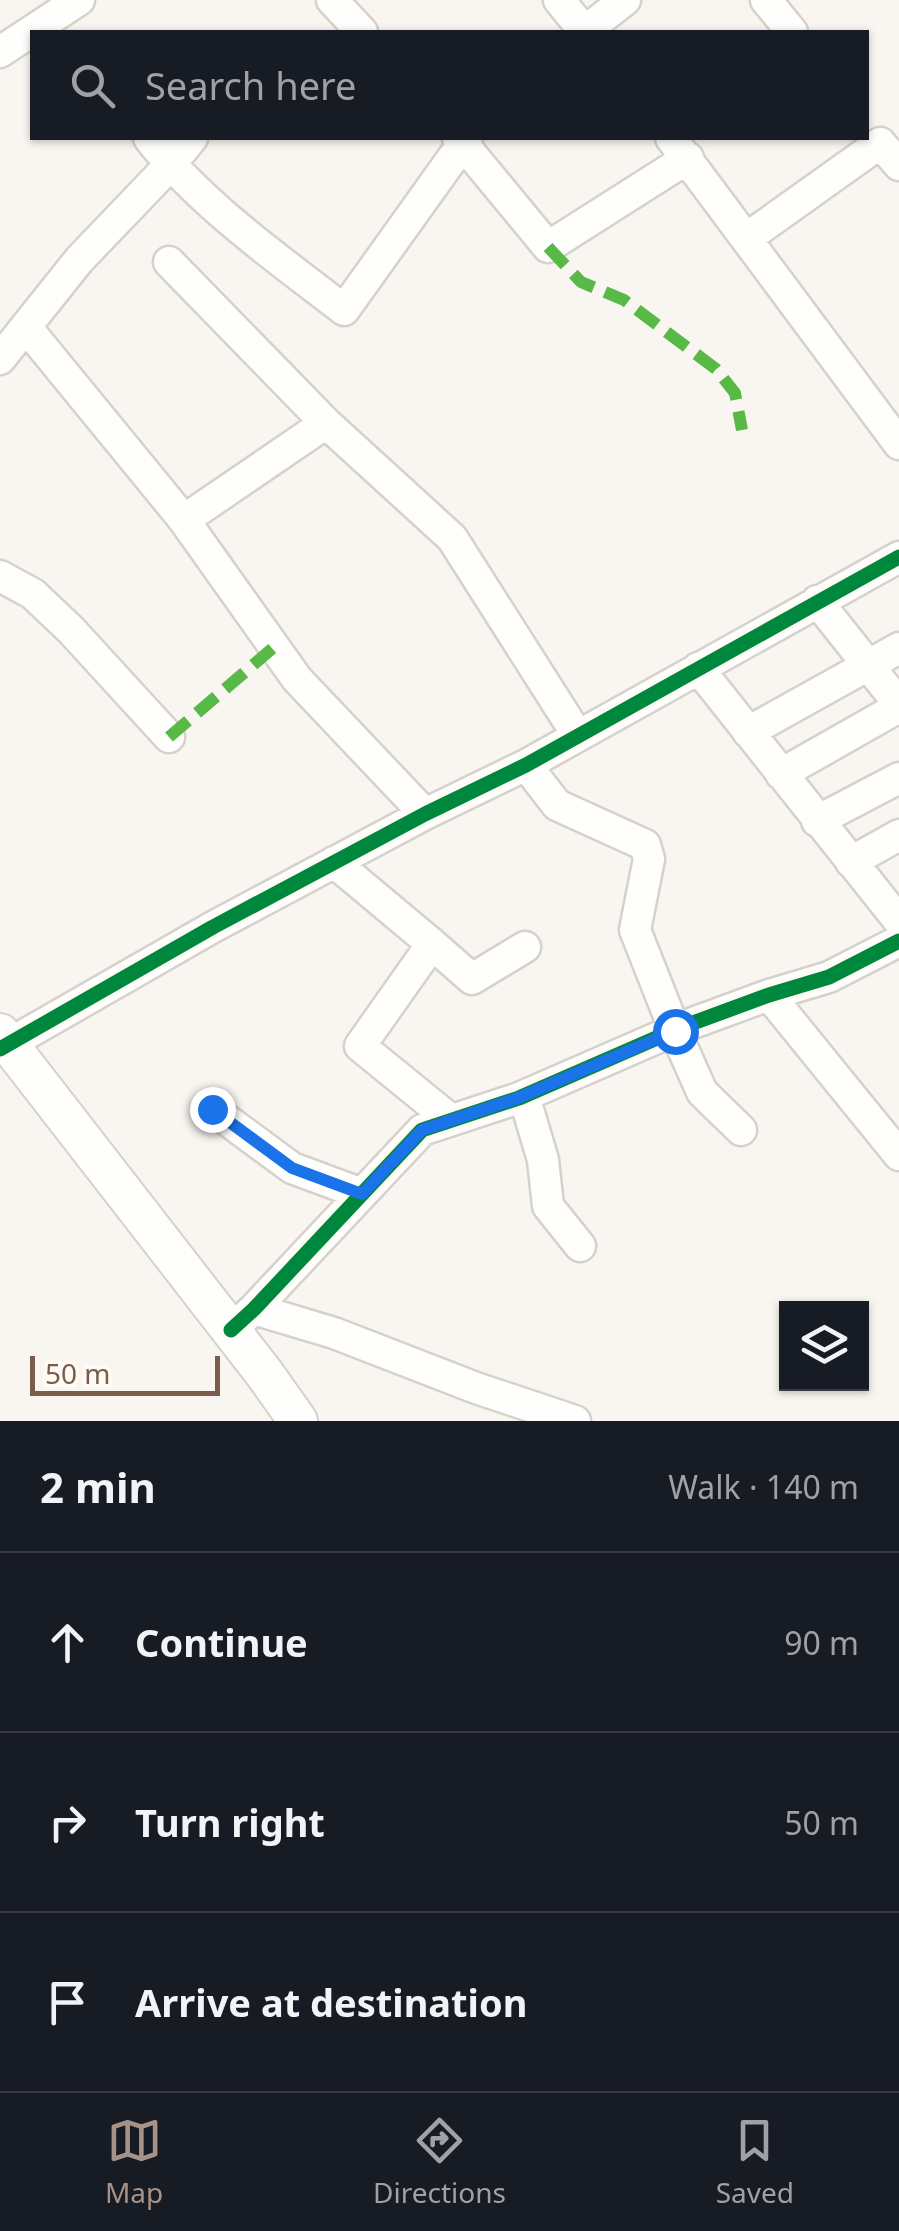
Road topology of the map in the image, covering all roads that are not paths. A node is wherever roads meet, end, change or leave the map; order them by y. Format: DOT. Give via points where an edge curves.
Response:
graph roads {
  1 [pos="332,0"];
  2 [pos="559,0"];
  3 [pos="625,0"];
  4 [pos="766,0"];
  5 [pos="67,16"];
  6 [pos="41,30"];
  7 [pos="360,30"];
  8 [pos="583,30"];
  9 [pos="588,30"];
  10 [pos="790,30"];
  11 [pos="30,36"];
  12 [pos="0,52"];
  13 [pos="151,140"];
  14 [pos="190,140"];
  15 [pos="462,140"];
  16 [pos="464,140"];
  17 [pos="882,145"];
  18 [pos="680,148"];
  19 [pos="170,165"];
  20 [pos="747,238"];
  21 [pos="169,262"];
  22 [pos="26,328"];
  23 [pos="0,360"];
  24 [pos="326,422"];
  25 [pos="899,444"];
  26 [pos="184,520"];
  27 [pos="899,557"];
  28 [pos="0,576"];
  29 [pos="817,602"];
  30 [pos="899,648"];
  31 [pos="868,664"];
  32 [pos="698,668"];
  33 [pos="899,706"];
  34 [pos="748,732"];
  35 [pos="578,736"];
  36 [pos="169,737"];
  37 [pos="526,765"];
  38 [pos="781,774"];
  39 [pos="899,778"];
  40 [pos="424,814"];
  41 [pos="817,821"];
  42 [pos="899,835"];
  43 [pos="334,862"];
  44 [pos="850,862"];
  45 [pos="894,908"];
  46 [pos="899,941"];
  47 [pos="432,944"];
  48 [pos="525,946"];
  49 [pos="769,994"];
  50 [pos="675,1031"];
  51 [pos="3,1042"];
  52 [pos="524,1096"];
  53 [pos="212,1109"];
  54 [pos="451,1120"];
  55 [pos="741,1130"];
  56 [pos="899,1154"];
  57 [pos="362,1194"];
  58 [pos="580,1246"];
  59 [pos="242,1320"];
  60 [pos="298,1421"];
  61 [pos="576,1421"];
  1 -- 7 [label="street"];
  2 -- 8 [label="street"];
  3 -- 9 [label="street"];
  4 -- 10 [label="street"];
  5 -- 6 [label="street"];
  11 -- 12 [label="street"];
  13 -- 19 [label="street"];
  14 -- 19 [label="street"];
  15 -- 19 [label="street" via="344,310"];
  16 -- 18 [label="street" via="548,246"];
  17 -- 20 [label="street"];
  18 -- 20 [label="street"];
  19 -- 22 [label="street" via="79,260"];
  20 -- 25 [label="street"];
  21 -- 24 [label="street"];
  22 -- 23 [label="street"];
  22 -- 26 [label="street"];
  24 -- 26 [label="street"];
  24 -- 35 [label="street" via="452,538"];
  26 -- 40 [label="street" via="297,679"];
  27 -- 29 [label="street"];
  28 -- 36 [label="street" via="33,594 71,630"];
  29 -- 31 [label="street"];
  29 -- 32 [label="street"];
  30 -- 31 [label="street"];
  31 -- 33 [label="street"];
  31 -- 34 [label="street"];
  32 -- 34 [label="street"];
  32 -- 35 [label="street"];
  33 -- 38 [label="street"];
  34 -- 38 [label="street"];
  35 -- 37 [label="street"];
  37 -- 40 [label="street"];
  37 -- 50 [label="street" via="556,805 645,845 649,859 635,930"];
  38 -- 41 [label="street"];
  39 -- 41 [label="street"];
  40 -- 43 [label="street"];
  41 -- 44 [label="street"];
  42 -- 44 [label="street"];
  43 -- 47 [label="street"];
  43 -- 51 [label="street"];
  44 -- 45 [label="street"];
  46 -- 49 [label="street" via="828,977"];
  47 -- 48 [label="street" via="472,979"];
  47 -- 54 [label="street" via="360,1046"];
  49 -- 50 [label="street"];
  49 -- 56 [label="street"];
  50 -- 52 [label="street"];
  50 -- 55 [label="street" via="702,1092"];
  51 -- 59 [label="street"];
  52 -- 54 [label="street"];
  52 -- 58 [label="street" via="548,1206"];
  53 -- 57 [label="street" via="292,1168"];
  54 -- 57 [label="street" via="422,1130"];
  57 -- 59 [label="street"];
  59 -- 60 [label="street"];
  59 -- 61 [label="street" via="334,1334"];
}
